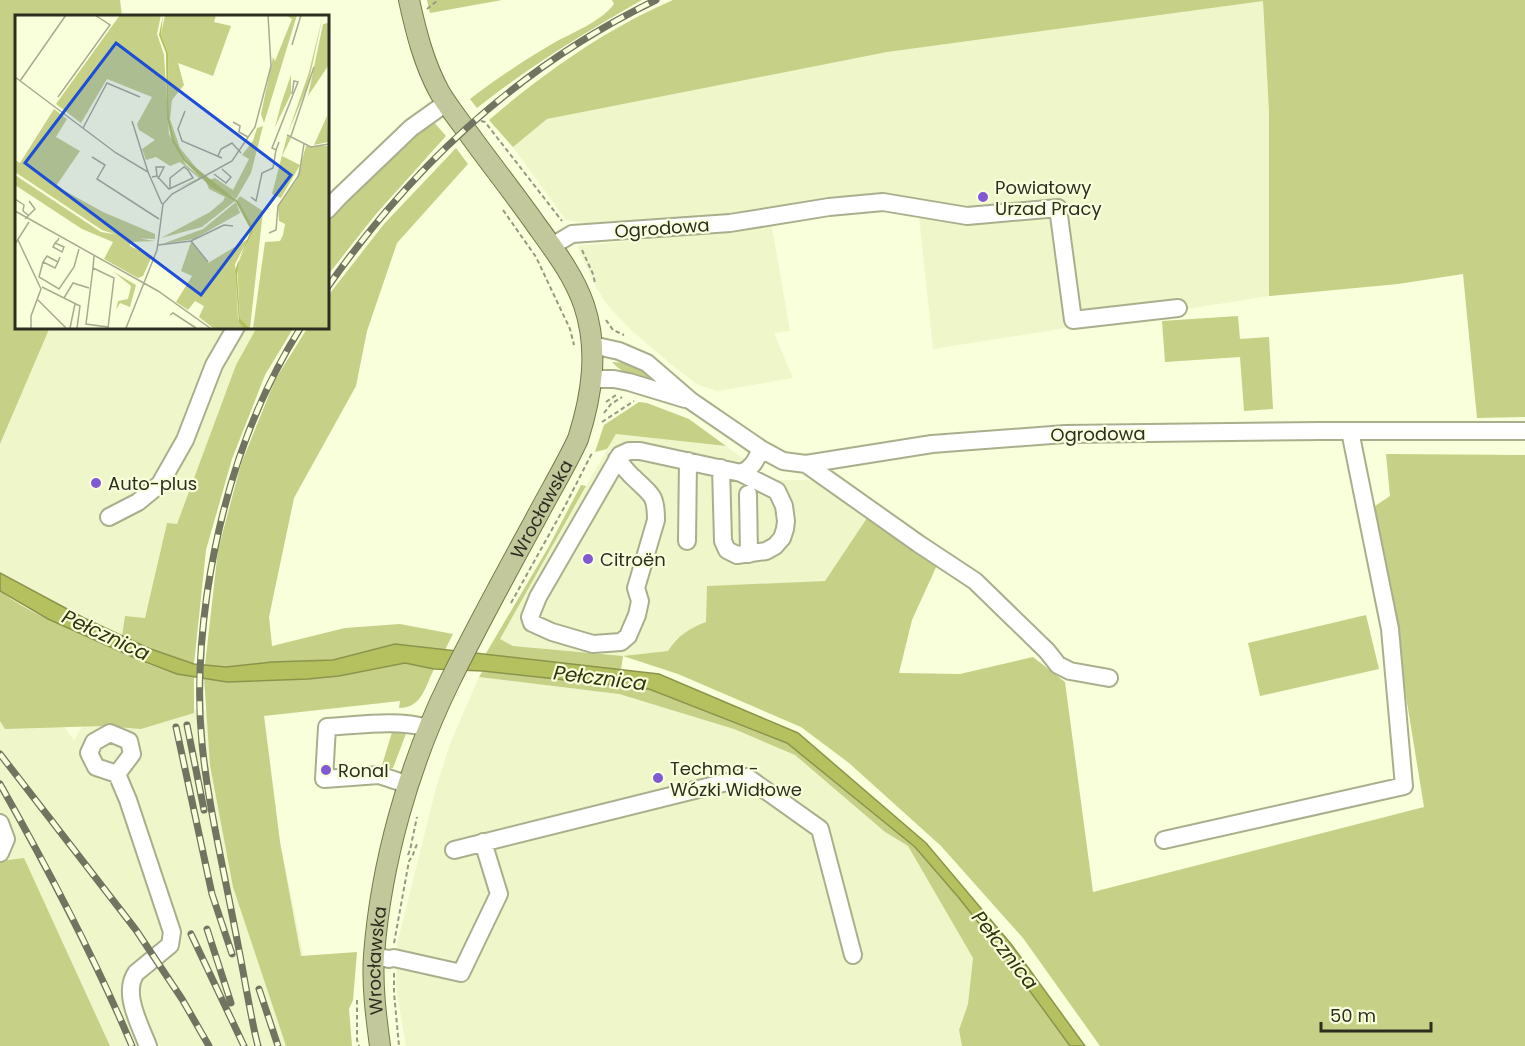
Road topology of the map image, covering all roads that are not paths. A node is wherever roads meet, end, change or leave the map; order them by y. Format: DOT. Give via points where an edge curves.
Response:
graph roads {
  1 [pos="409,0"];
  2 [pos="446,103"];
  3 [pos="328,209"];
  4 [pos="552,246"];
  5 [pos="1178,308"];
  6 [pos="235,328"];
  7 [pos="583,346"];
  8 [pos="592,379"];
  9 [pos="691,400"];
  10 [pos="1350,431"];
  11 [pos="1525,431"];
  12 [pos="761,449"];
  13 [pos="617,459"];
  14 [pos="688,461"];
  15 [pos="806,464"];
  16 [pos="721,468"];
  17 [pos="741,473"];
  18 [pos="748,494"];
  19 [pos="109,517"];
  20 [pos="687,540"];
  21 [pos="749,554"];
  22 [pos="1109,678"];
  23 [pos="429,728"];
  24 [pos="117,774"];
  25 [pos="409,785"];
  26 [pos="0,823"];
  27 [pos="1164,840"];
  28 [pos="483,842"];
  29 [pos="454,849"];
  30 [pos="0,853"];
  31 [pos="853,955"];
  32 [pos="382,957"];
  33 [pos="148,1046"];
  34 [pos="380,1046"];
  1 -- 2 [label="main road, Wrocławska" via="427,68"];
  2 -- 3 [label="street" via="411,128"];
  2 -- 4 [label="main road, Wrocławska"];
  4 -- 5 [label="street, Ogrodowa" via="572,234 730,223 884,202 967,216 1058,208 1073,320"];
  4 -- 7 [label="main road, Wrocławska" via="580,293 589,326"];
  6 -- 19 [label="street" via="214,365 185,440 160,484"];
  7 -- 8 [label="main road, Wrocławska"];
  7 -- 9 [label="street, Ogrodowa" via="619,351 647,363"];
  8 -- 9 [label="street, Ogrodowa" via="629,382"];
  8 -- 23 [label="main road, Wrocławska" via="578,440 476,630"];
  9 -- 12 [label="street, Ogrodowa"];
  10 -- 11 [label="street, Ogrodowa"];
  10 -- 15 [label="street, Ogrodowa" via="1065,434 932,444"];
  10 -- 27 [label="street" via="1390,629 1404,786"];
  12 -- 15 [label="street, Ogrodowa" via="783,461"];
  12 -- 17 [label="street" via="755,462"];
  13 -- 13 [label="street" via="530,617 532,623 552,632 593,644 621,642 628,636 637,615 640,601 636,588 656,520 652,496"];
  13 -- 14 [label="street" via="629,451 640,451"];
  14 -- 16 [label="street"];
  14 -- 20 [label="street"];
  15 -- 22 [label="street" via="975,581 1058,665"];
  16 -- 17 [label="street"];
  16 -- 21 [label="street" via="723,541 727,550 737,555"];
  17 -- 21 [label="street" via="777,491 786,521 782,538 775,546"];
  18 -- 21 [label="street"];
  23 -- 25 [label="main road, Wrocławska"];
  23 -- 25 [label="street" via="394,722 327,727 324,779 379,775"];
  24 -- 33 [label="street" via="172,932 170,945 132,979 131,1003"];
  25 -- 32 [label="main road, Wrocławska" via="381,898"];
  26 -- 30 [label="street" via="6,839"];
  28 -- 29 [label="street"];
  28 -- 31 [label="street" via="747,777 820,829"];
  28 -- 32 [label="street" via="499,894 461,973"];
  32 -- 34 [label="main road, Wrocławska" via="375,1009"];
}
